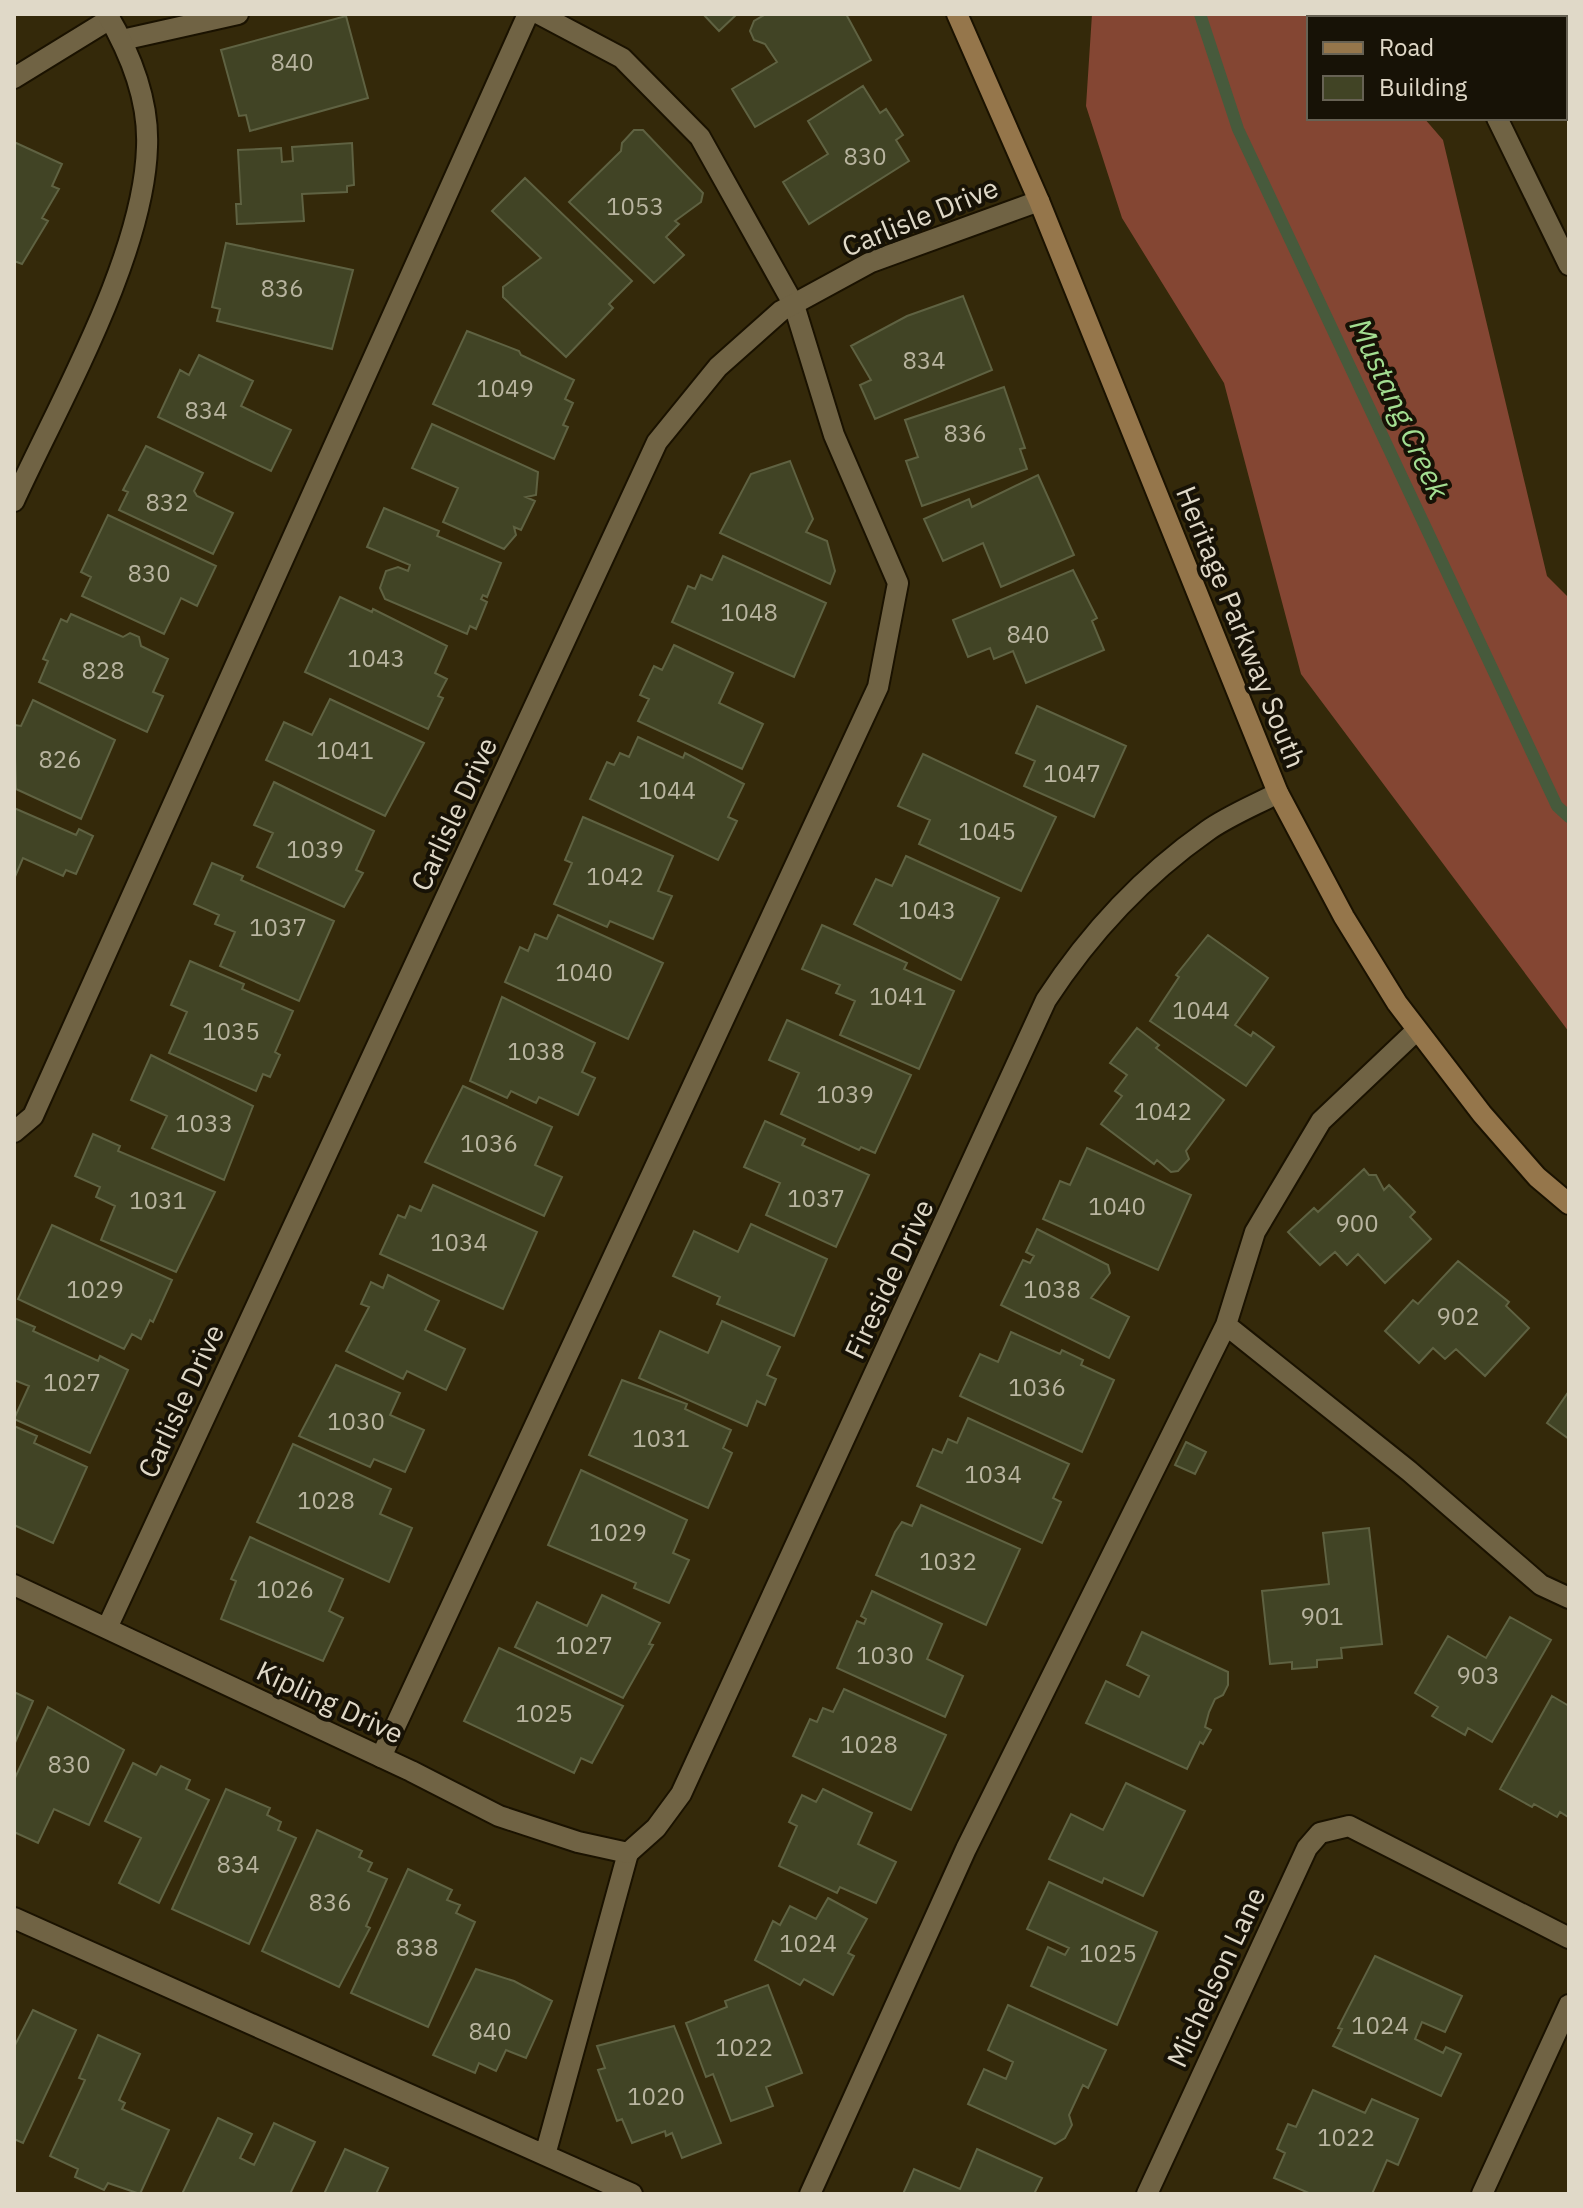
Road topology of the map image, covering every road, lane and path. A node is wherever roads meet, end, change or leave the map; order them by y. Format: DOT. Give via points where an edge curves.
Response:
graph roads {
  1 [pos="238,14"];
  2 [pos="528,14"];
  3 [pos="539,14"];
  4 [pos="957,14"];
  5 [pos="109,16"];
  6 [pos="122,40"];
  7 [pos="14,78"];
  8 [pos="1498,120"];
  9 [pos="1039,201"];
  10 [pos="1569,265"];
  11 [pos="794,305"];
  12 [pos="14,501"];
  13 [pos="1278,793"];
  14 [pos="1417,1030"];
  15 [pos="14,1132"];
  16 [pos="1569,1204"];
  17 [pos="1226,1325"];
  18 [pos="14,1585"];
  19 [pos="1569,1598"];
  20 [pos="107,1628"];
  21 [pos="381,1757"];
  22 [pos="628,1853"];
  23 [pos="14,1918"];
  24 [pos="1569,1938"];
  25 [pos="1569,2005"];
  26 [pos="545,2155"];
  27 [pos="632,2194"];
  28 [pos="810,2194"];
  29 [pos="1147,2194"];
  30 [pos="1482,2194"];
  1 -- 6 [label="street"];
  2 -- 15 [label="street" via="33,1116"];
  3 -- 11 [label="street" via="622,58 700,137"];
  4 -- 9 [label="street, Heritage Parkway South"];
  5 -- 6 [label="street"];
  5 -- 7 [label="street"];
  6 -- 12 [label="street" via="142,98 148,146 139,214 106,301"];
  8 -- 10 [label="street"];
  9 -- 11 [label="street, Carlisle Drive" via="871,262"];
  9 -- 13 [label="street, Heritage Parkway South"];
  11 -- 20 [label="street, Carlisle Drive" via="718,367 657,442"];
  11 -- 21 [label="street" via="834,435 898,583 878,687"];
  13 -- 14 [label="street, Heritage Parkway South" via="1344,917"];
  13 -- 22 [label="street, Fireside Drive" via="1208,830 1111,913 1046,1000 681,1794 656,1828"];
  14 -- 16 [label="street, Heritage Parkway South" via="1491,1125"];
  14 -- 17 [label="street" via="1321,1121 1255,1232"];
  17 -- 19 [label="street" via="1541,1585"];
  17 -- 28 [label="street" via="966,1849"];
  18 -- 20 [label="street, Kipling Drive"];
  20 -- 21 [label="street, Kipling Drive"];
  21 -- 22 [label="street, Kipling Drive" via="499,1816"];
  22 -- 26 [label="street"];
  23 -- 26 [label="street"];
  24 -- 29 [label="street, Michelson Lane" via="1349,1826 1320,1833 1307,1848"];
  25 -- 30 [label="street"];
  26 -- 27 [label="street"];
}
